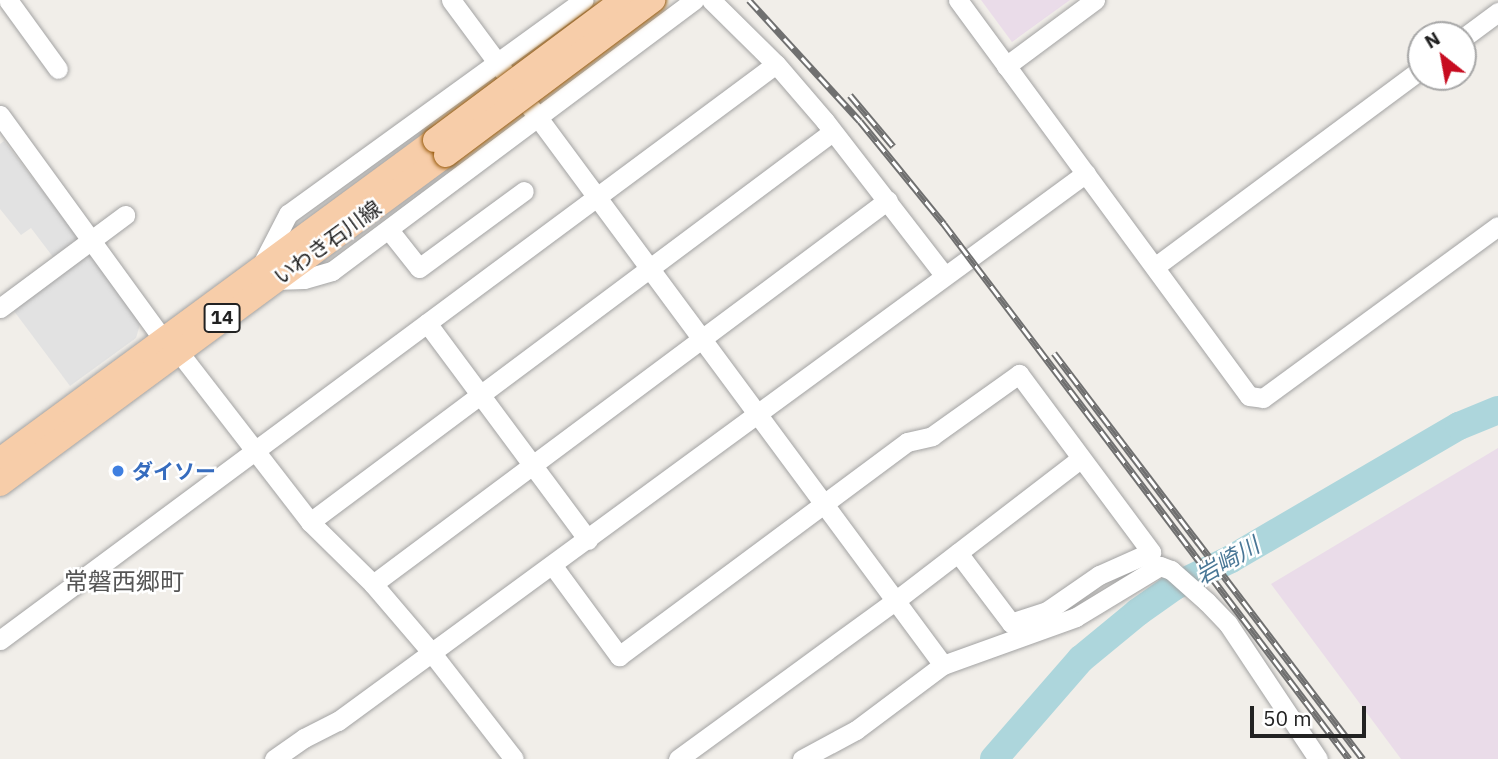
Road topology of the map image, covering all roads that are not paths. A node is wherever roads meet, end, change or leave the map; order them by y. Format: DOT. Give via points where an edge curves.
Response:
graph roads {
  1 [pos="8,0"];
  2 [pos="451,0"];
  3 [pos="584,0"];
  4 [pos="623,0"];
  5 [pos="653,0"];
  6 [pos="694,0"];
  7 [pos="711,0"];
  8 [pos="958,0"];
  9 [pos="1095,0"];
  10 [pos="1498,12"];
  11 [pos="1477,28"];
  12 [pos="498,64"];
  13 [pos="776,65"];
  14 [pos="1006,66"];
  15 [pos="58,69"];
  16 [pos="1407,79"];
  17 [pos="0,115"];
  18 [pos="537,117"];
  19 [pos="832,132"];
  20 [pos="441,147"];
  21 [pos="1086,173"];
  22 [pos="524,191"];
  23 [pos="596,198"];
  24 [pos="888,200"];
  25 [pos="125,215"];
  26 [pos="1498,226"];
  27 [pos="389,230"];
  28 [pos="90,240"];
  29 [pos="1156,266"];
  30 [pos="649,269"];
  31 [pos="268,273"];
  32 [pos="944,275"];
  33 [pos="0,308"];
  34 [pos="427,323"];
  35 [pos="701,339"];
  36 [pos="170,344"];
  37 [pos="480,395"];
  38 [pos="758,416"];
  39 [pos="253,452"];
  40 [pos="1080,459"];
  41 [pos="0,460"];
  42 [pos="532,465"];
  43 [pos="0,484"];
  44 [pos="823,504"];
  45 [pos="310,522"];
  46 [pos="588,540"];
  47 [pos="958,553"];
  48 [pos="552,566"];
  49 [pos="373,583"];
  50 [pos="895,601"];
  51 [pos="0,640"];
  52 [pos="431,652"];
  53 [pos="943,665"];
  54 [pos="274,759"];
  55 [pos="514,759"];
  56 [pos="678,759"];
  57 [pos="802,759"];
  58 [pos="1318,759"];
  1 -- 15 [label="street"];
  2 -- 12 [label="street"];
  3 -- 12 [label="street"];
  4 -- 20 [label="main road, いわき石川線 / 14, bridge"];
  5 -- 20 [label="main road, いわき石川線 / 14, bridge"];
  6 -- 18 [label="street"];
  7 -- 13 [label="street"];
  8 -- 14 [label="street"];
  9 -- 14 [label="street"];
  10 -- 11 [label="street"];
  12 -- 18 [label="street"];
  12 -- 31 [label="street" via="288,214"];
  13 -- 19 [label="street"];
  13 -- 23 [label="street"];
  14 -- 21 [label="street"];
  16 -- 29 [label="street"];
  17 -- 28 [label="street"];
  18 -- 23 [label="street"];
  18 -- 27 [label="street"];
  19 -- 24 [label="street"];
  19 -- 30 [label="street"];
  20 -- 31 [label="main road, いわき石川線 / 14"];
  21 -- 29 [label="street"];
  21 -- 32 [label="street"];
  22 -- 27 [label="street" via="419,268"];
  23 -- 30 [label="street"];
  23 -- 34 [label="street"];
  24 -- 32 [label="street"];
  24 -- 35 [label="street"];
  25 -- 28 [label="street"];
  26 -- 29 [label="street" via="1263,398 1249,396"];
  27 -- 31 [label="street" via="332,271 304,279"];
  28 -- 33 [label="street"];
  28 -- 36 [label="street"];
  30 -- 35 [label="street"];
  30 -- 37 [label="street"];
  31 -- 36 [label="main road, いわき石川線 / 14"];
  32 -- 38 [label="street"];
  34 -- 37 [label="street"];
  34 -- 39 [label="street"];
  35 -- 38 [label="street"];
  35 -- 42 [label="street"];
  36 -- 39 [label="street"];
  36 -- 41 [label="main road, いわき石川線 / 14"];
  36 -- 43 [label="main road, いわき石川線 / 14"];
  37 -- 42 [label="street"];
  37 -- 45 [label="street"];
  38 -- 44 [label="street"];
  38 -- 46 [label="street"];
  39 -- 45 [label="street"];
  39 -- 51 [label="street"];
  40 -- 44 [label="street" via="1019,374 932,436 907,442"];
  40 -- 47 [label="street"];
  40 -- 47 [label="street" via="1151,552 1099,575 1048,611 1011,623"];
  42 -- 46 [label="street"];
  42 -- 49 [label="street"];
  44 -- 48 [label="street" via="619,656"];
  44 -- 50 [label="street"];
  45 -- 49 [label="street"];
  46 -- 48 [label="street"];
  47 -- 50 [label="street"];
  48 -- 52 [label="street"];
  49 -- 52 [label="street"];
  50 -- 53 [label="street"];
  50 -- 56 [label="street"];
  52 -- 54 [label="street" via="338,721"];
  52 -- 55 [label="street"];
  53 -- 57 [label="street" via="856,730"];
  53 -- 58 [label="street" via="1076,617 1160,566 1171,570 1228,624"];
}
